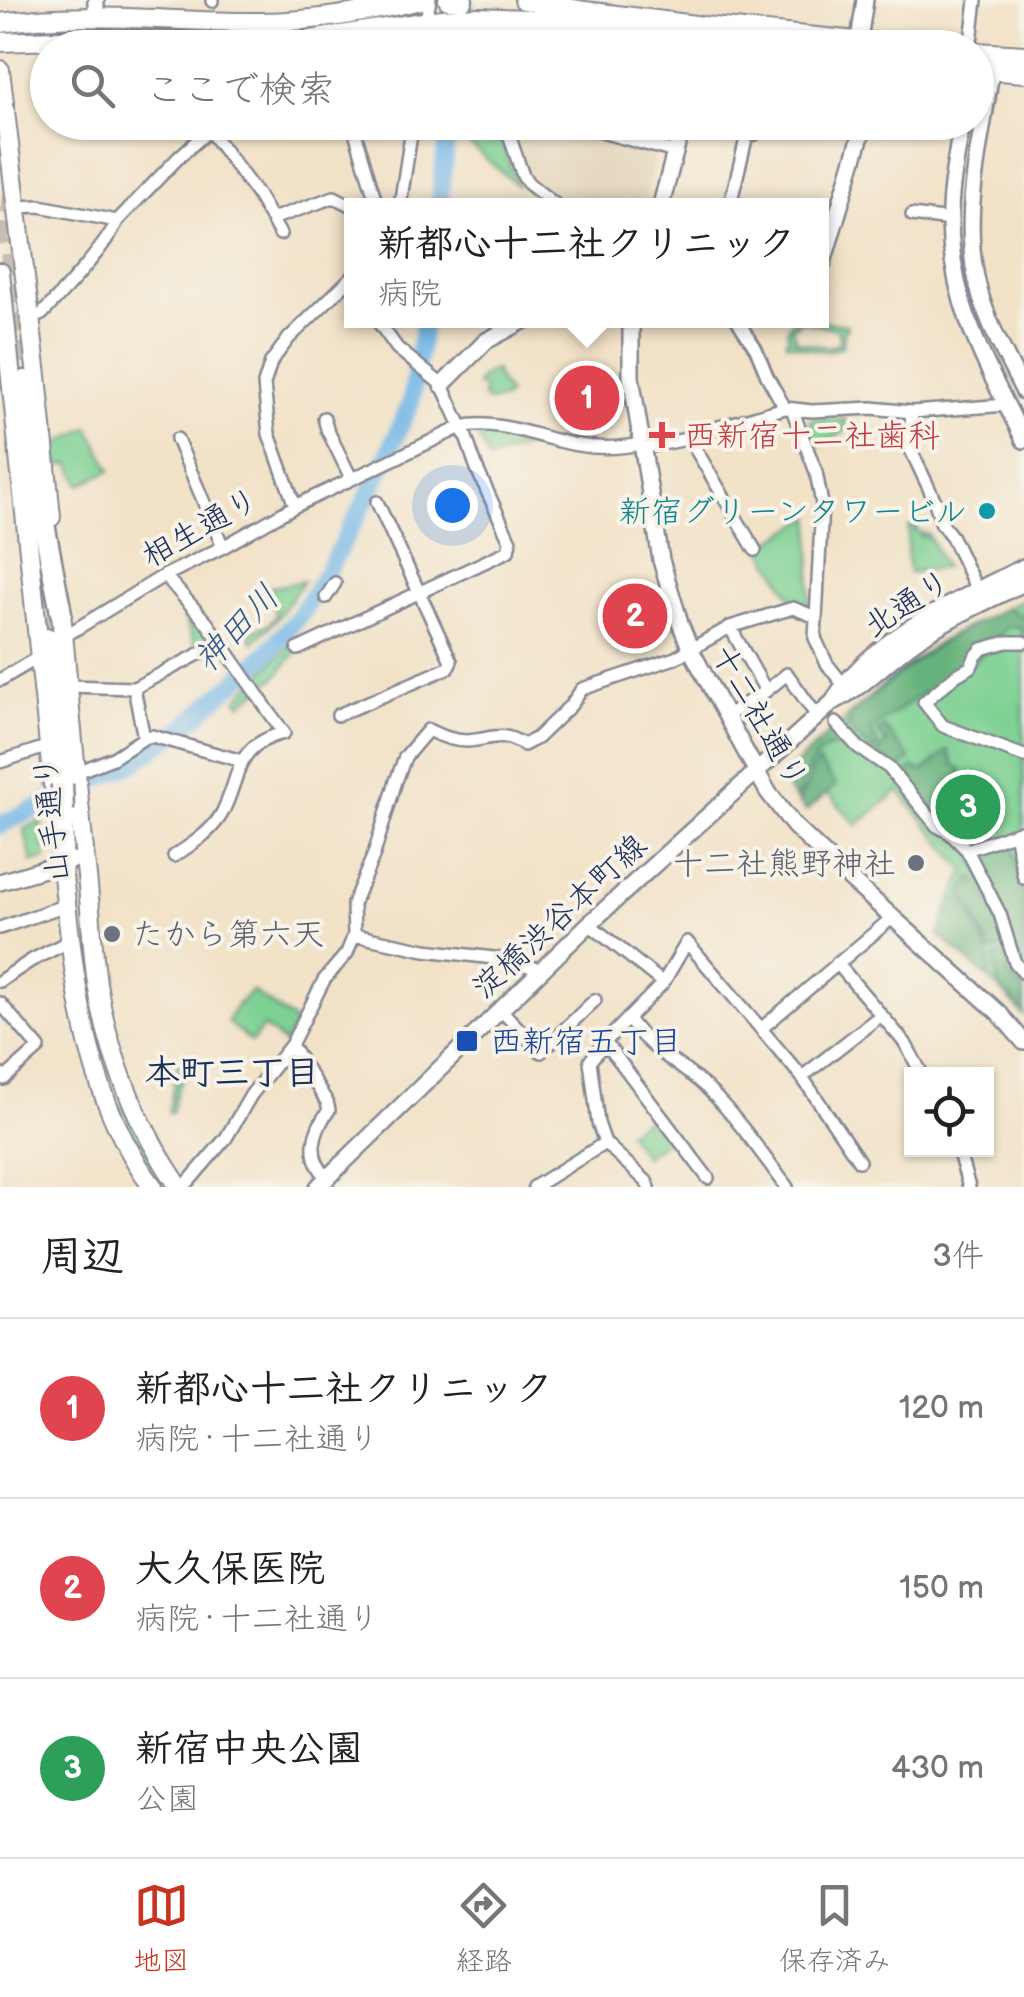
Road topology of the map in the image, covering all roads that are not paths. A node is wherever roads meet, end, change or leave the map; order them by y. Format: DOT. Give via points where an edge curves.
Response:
graph roads {
  1 [pos="420,0"];
  2 [pos="430,0"];
  3 [pos="462,0"];
  4 [pos="602,0"];
  5 [pos="864,0"];
  6 [pos="976,0"];
  7 [pos="548,2"];
  8 [pos="452,6"];
  9 [pos="96,8"];
  10 [pos="525,10"];
  11 [pos="616,15"];
  12 [pos="218,21"];
  13 [pos="426,21"];
  14 [pos="0,23"];
  15 [pos="582,28"];
  16 [pos="218,30"];
  17 [pos="387,30"];
  18 [pos="424,30"];
  19 [pos="604,30"];
  20 [pos="670,30"];
  21 [pos="860,30"];
  22 [pos="972,30"];
  23 [pos="30,41"];
  24 [pos="0,42"];
  25 [pos="994,52"];
  26 [pos="1024,55"];
  27 [pos="0,70"];
  28 [pos="994,70"];
  29 [pos="1024,73"];
  30 [pos="199,140"];
  31 [pos="222,140"];
  32 [pos="357,140"];
  33 [pos="410,140"];
  34 [pos="511,140"];
  35 [pos="631,140"];
  36 [pos="679,140"];
  37 [pos="746,140"];
  38 [pos="859,140"];
  39 [pos="960,140"];
  40 [pos="977,140"];
  41 [pos="675,152"];
  42 [pos="374,198"];
  43 [pos="401,198"];
  44 [pos="546,198"];
  45 [pos="663,198"];
  46 [pos="732,198"];
  47 [pos="344,202"];
  48 [pos="16,207"];
  49 [pos="912,215"];
  50 [pos="272,218"];
  51 [pos="950,220"];
  52 [pos="117,221"];
  53 [pos="280,234"];
  54 [pos="829,242"];
  55 [pos="0,272"];
  56 [pos="344,286"];
  57 [pos="29,320"];
  58 [pos="382,328"];
  59 [pos="511,328"];
  60 [pos="627,328"];
  61 [pos="742,328"];
  62 [pos="4,348"];
  63 [pos="24,379"];
  64 [pos="442,384"];
  65 [pos="1024,392"];
  66 [pos="1007,405"];
  67 [pos="789,408"];
  68 [pos="912,412"];
  69 [pos="324,418"];
  70 [pos="461,427"];
  71 [pos="689,438"];
  72 [pos="177,439"];
  73 [pos="1024,440"];
  74 [pos="641,446"];
  75 [pos="351,478"];
  76 [pos="377,502"];
  77 [pos="292,507"];
  78 [pos="224,547"];
  79 [pos="756,550"];
  80 [pos="1024,567"];
  81 [pos="165,576"];
  82 [pos="1024,582"];
  83 [pos="334,583"];
  84 [pos="977,590"];
  85 [pos="419,592"];
  86 [pos="326,597"];
  87 [pos="61,613"];
  88 [pos="816,617"];
  89 [pos="730,628"];
  90 [pos="1024,642"];
  91 [pos="220,643"];
  92 [pos="50,644"];
  93 [pos="298,649"];
  94 [pos="690,650"];
  95 [pos="0,680"];
  96 [pos="843,684"];
  97 [pos="68,686"];
  98 [pos="134,688"];
  99 [pos="766,691"];
  100 [pos="834,702"];
  101 [pos="338,714"];
  102 [pos="726,716"];
  103 [pos="818,716"];
  104 [pos="836,723"];
  105 [pos="148,737"];
  106 [pos="49,746"];
  107 [pos="1024,756"];
  108 [pos="242,761"];
  109 [pos="0,762"];
  110 [pos="756,772"];
  111 [pos="66,781"];
  112 [pos="66,809"];
  113 [pos="1020,832"];
  114 [pos="967,850"];
  115 [pos="84,856"];
  116 [pos="174,856"];
  117 [pos="62,863"];
  118 [pos="1024,878"];
  119 [pos="0,882"];
  120 [pos="66,905"];
  121 [pos="893,917"];
  122 [pos="589,924"];
  123 [pos="0,928"];
  124 [pos="354,935"];
  125 [pos="70,942"];
  126 [pos="837,963"];
  127 [pos="540,970"];
  128 [pos="1024,974"];
  129 [pos="0,981"];
  130 [pos="663,983"];
  131 [pos="595,1000"];
  132 [pos="0,1002"];
  133 [pos="500,1009"];
  134 [pos="881,1015"];
  135 [pos="628,1018"];
  136 [pos="762,1028"];
  137 [pos="605,1042"];
  138 [pos="1024,1042"];
  139 [pos="291,1045"];
  140 [pos="918,1067"];
  141 [pos="802,1077"];
  142 [pos="2,1079"];
  143 [pos="605,1143"];
  144 [pos="960,1157"];
  145 [pos="859,1161"];
  146 [pos="708,1178"];
  147 [pos="322,1182"];
  148 [pos="153,1187"];
  149 [pos="182,1187"];
  150 [pos="534,1187"];
  151 [pos="649,1187"];
  152 [pos="787,1187"];
  153 [pos="969,1187"];
  1 -- 12 [label="main road" via="318,18"];
  2 -- 13 [label="street"];
  3 -- 8 [label="main road"];
  4 -- 11 [label="main road"];
  5 -- 21 [label="main road"];
  6 -- 22 [label="street"];
  7 -- 10 [label="main road"];
  7 -- 11 [label="main road"];
  7 -- 15 [label="main road"];
  8 -- 10 [label="main road" via="478,17"];
  8 -- 13 [label="main road"];
  9 -- 12 [label="main road"];
  9 -- 14 [label="main road"];
  10 -- 15 [label="main road"];
  11 -- 20 [label="main road"];
  12 -- 16 [label="street"];
  13 -- 17 [label="main road"];
  13 -- 18 [label="street"];
  15 -- 19 [label="main road"];
  23 -- 24 [label="main road"];
  25 -- 26 [label="main road"];
  27 -- 48 [label="main road, 山手通り"];
  28 -- 29 [label="main road"];
  30 -- 52 [label="street"];
  31 -- 50 [label="street"];
  32 -- 42 [label="street"];
  33 -- 43 [label="street"];
  34 -- 44 [label="street" via="523,176"];
  35 -- 41 [label="street"];
  36 -- 41 [label="main road"];
  37 -- 46 [label="street"];
  38 -- 54 [label="main road"];
  39 -- 51 [label="main road"];
  40 -- 65 [label="main road" via="970,226 977,283"];
  41 -- 45 [label="main road"];
  47 -- 50 [label="street" via="334,197"];
  48 -- 52 [label="street"];
  48 -- 57 [label="main road, 山手通り"];
  49 -- 51 [label="street"];
  50 -- 53 [label="street"];
  51 -- 66 [label="main road" via="964,311"];
  52 -- 57 [label="street" via="61,294"];
  55 -- 62 [label="main road, 山手通り"];
  56 -- 77 [label="street" via="289,338 264,384 268,434"];
  57 -- 63 [label="main road, 山手通り"];
  58 -- 64 [label="street"];
  59 -- 64 [label="main road"];
  60 -- 74 [label="main road, 十二社通り"];
  61 -- 67 [label="street"];
  62 -- 63 [label="main road, 山手通り"];
  63 -- 87 [label="highway"];
  63 -- 92 [label="main road, 山手通り"];
  64 -- 70 [label="street"];
  66 -- 68 [label="street"];
  66 -- 73 [label="main road"];
  67 -- 68 [label="street"];
  67 -- 71 [label="street"];
  67 -- 88 [label="street" via="822,504"];
  68 -- 84 [label="street" via="910,446"];
  69 -- 75 [label="street"];
  70 -- 74 [label="street" via="482,423 579,446"];
  70 -- 75 [label="street, 相生通り"];
  70 -- 85 [label="street" via="510,541 508,551"];
  71 -- 74 [label="street"];
  71 -- 79 [label="street"];
  72 -- 78 [label="street"];
  74 -- 94 [label="main road, 十二社通り" via="661,560"];
  75 -- 77 [label="street, 相生通り"];
  76 -- 85 [label="street"];
  77 -- 78 [label="street, 相生通り"];
  78 -- 81 [label="street, 相生通り"];
  80 -- 84 [label="main road, 北通り"];
  81 -- 91 [label="street"];
  81 -- 92 [label="street, 相生通り"];
  82 -- 100 [label="main road, 北通り" via="920,638"];
  83 -- 86 [label="street"];
  84 -- 96 [label="main road, 北通り" via="913,626"];
  85 -- 93 [label="street"];
  85 -- 101 [label="street" via="448,668"];
  87 -- 92 [label="main road, 山手通り"];
  88 -- 89 [label="street" via="792,608"];
  88 -- 96 [label="street" via="817,646"];
  89 -- 94 [label="street"];
  89 -- 99 [label="street"];
  90 -- 107 [label="street" via="982,649 971,667 924,702 943,726"];
  91 -- 98 [label="street"];
  91 -- 108 [label="street" via="284,733 257,742"];
  92 -- 95 [label="street, 相生通り"];
  92 -- 97 [label="main road, 山手通り"];
  92 -- 106 [label="main road, 山手通り"];
  92 -- 111 [label="highway"];
  94 -- 102 [label="main road, 十二社通り"];
  94 -- 124 [label="street" via="582,689 524,745 428,730 405,757 396,781 353,904"];
  96 -- 100 [label="main road, 北通り"];
  97 -- 98 [label="street"];
  97 -- 111 [label="main road, 山手通り"];
  98 -- 105 [label="street"];
  99 -- 102 [label="street"];
  99 -- 103 [label="street" via="787,674"];
  100 -- 103 [label="main road, 北通り"];
  102 -- 110 [label="main road, 十二社通り"];
  103 -- 110 [label="main road, 北通り"];
  104 -- 114 [label="street"];
  105 -- 108 [label="street"];
  105 -- 111 [label="street"];
  106 -- 109 [label="street"];
  106 -- 111 [label="main road, 山手通り"];
  108 -- 116 [label="street" via="219,819"];
  110 -- 121 [label="main road, 十二社通り" via="794,826"];
  110 -- 122 [label="main road, 淀橋渋谷本町線"];
  111 -- 112 [label="highway, bridge"];
  112 -- 115 [label="main road, 山手通り"];
  112 -- 117 [label="highway"];
  113 -- 114 [label="street"];
  113 -- 118 [label="street"];
  114 -- 128 [label="street"];
  115 -- 117 [label="main road"];
  115 -- 149 [label="main road, 山手通り" via="108,1034 142,1124"];
  117 -- 119 [label="main road"];
  117 -- 120 [label="main road, 山手通り"];
  120 -- 123 [label="street"];
  120 -- 125 [label="main road, 山手通り"];
  121 -- 126 [label="street"];
  121 -- 138 [label="main road, 十二社通り"];
  122 -- 127 [label="main road, 淀橋渋谷本町線"];
  122 -- 130 [label="street"];
  124 -- 127 [label="street"];
  124 -- 139 [label="street"];
  125 -- 129 [label="street"];
  125 -- 148 [label="main road, 山手通り" via="99,1084"];
  126 -- 134 [label="street"];
  126 -- 136 [label="street"];
  127 -- 133 [label="main road, 淀橋渋谷本町線"];
  130 -- 135 [label="street"];
  130 -- 136 [label="street" via="687,942"];
  131 -- 133 [label="street" via="541,1052"];
  132 -- 142 [label="street" via="39,1048"];
  133 -- 147 [label="main road, 淀橋渋谷本町線"];
  134 -- 140 [label="street"];
  134 -- 141 [label="street"];
  135 -- 137 [label="street"];
  135 -- 152 [label="street" via="730,1111"];
  136 -- 141 [label="street"];
  137 -- 143 [label="street" via="590,1061"];
  137 -- 146 [label="street"];
  139 -- 147 [label="street" via="327,1102 314,1139"];
  139 -- 149 [label="street" via="226,1138"];
  141 -- 145 [label="street"];
  143 -- 150 [label="street"];
  143 -- 151 [label="street"];
  144 -- 153 [label="street"];
}
